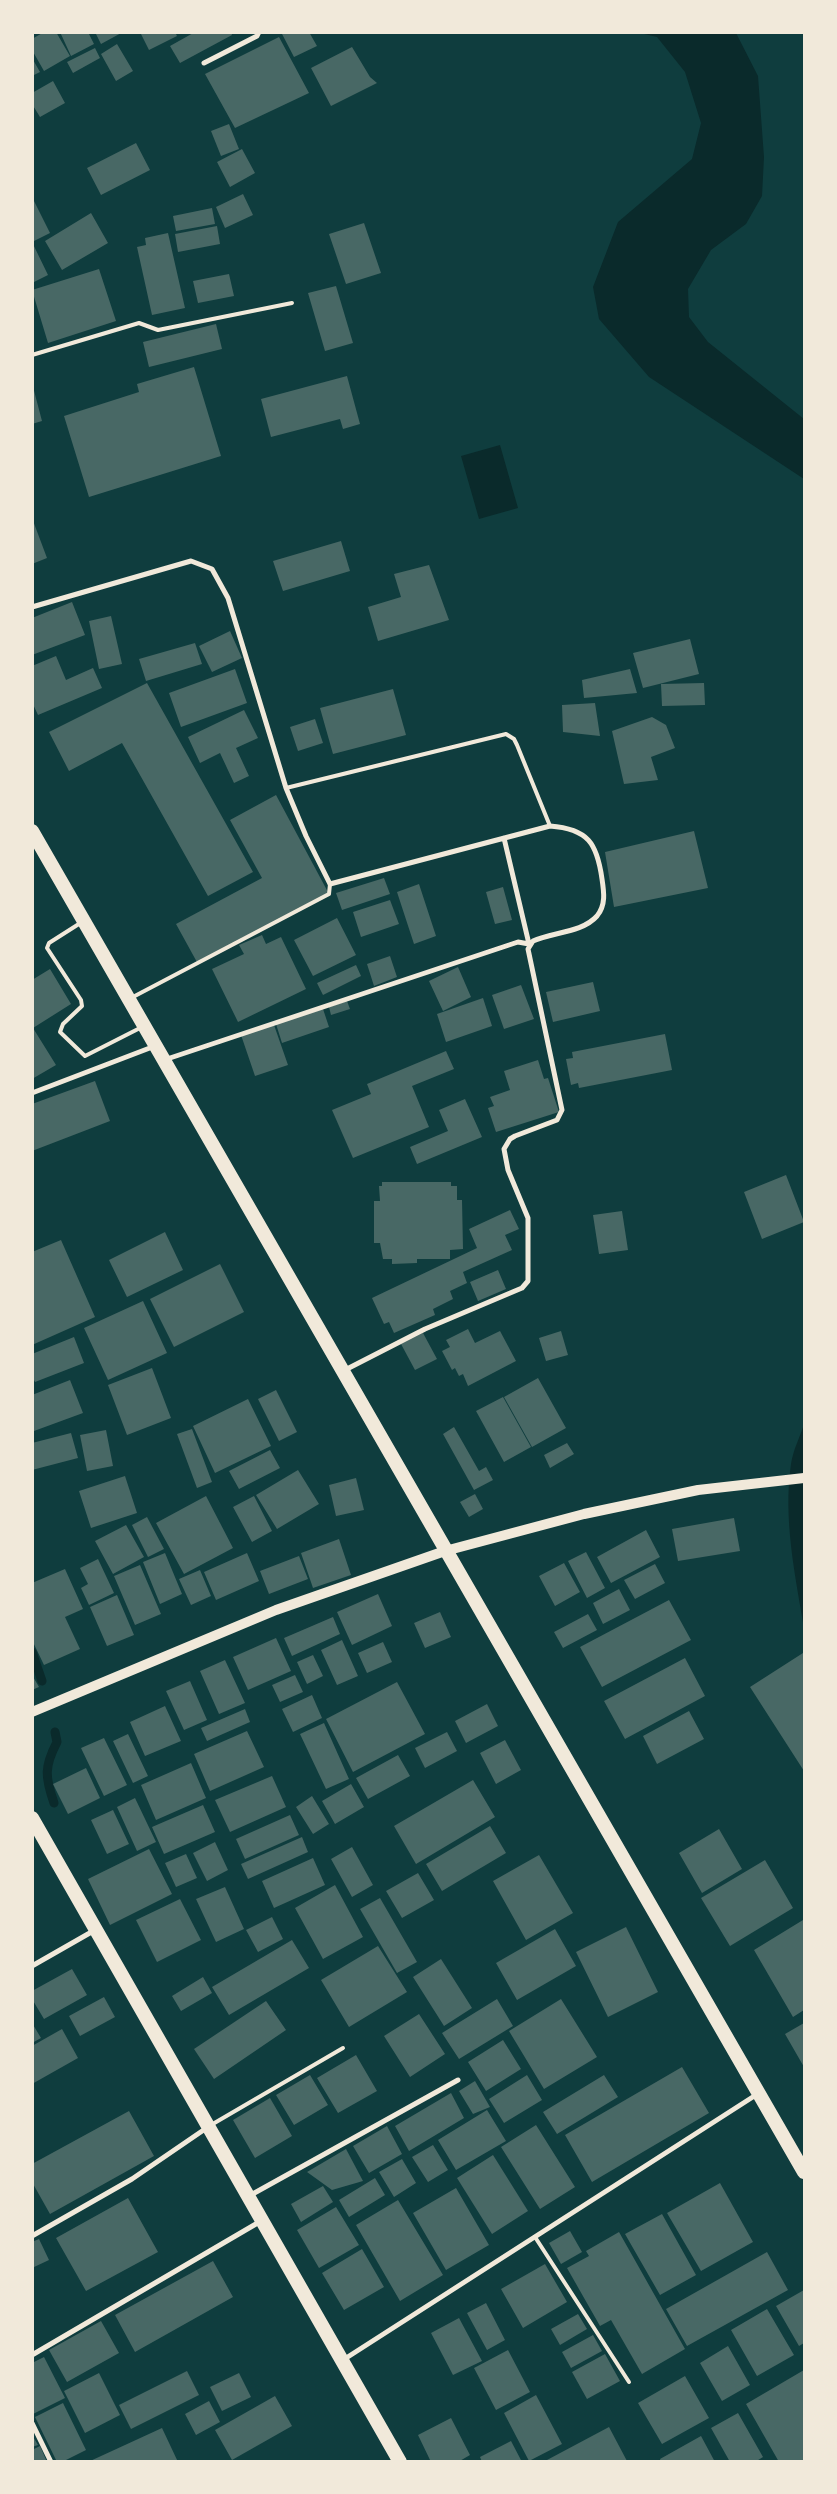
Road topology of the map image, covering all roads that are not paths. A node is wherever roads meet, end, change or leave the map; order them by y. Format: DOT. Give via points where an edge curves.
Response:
graph roads {
  1 [pos="259,32"];
  2 [pos="204,63"];
  3 [pos="292,303"];
  4 [pos="32,355"];
  5 [pos="32,607"];
  6 [pos="286,788"];
  7 [pos="550,826"];
  8 [pos="32,832"];
  9 [pos="504,838"];
  10 [pos="330,884"];
  11 [pos="84,921"];
  12 [pos="529,944"];
  13 [pos="129,999"];
  14 [pos="144,1026"];
  15 [pos="156,1046"];
  16 [pos="164,1060"];
  17 [pos="32,1092"];
  18 [pos="342,1372"];
  19 [pos="804,1478"];
  20 [pos="445,1551"];
  21 [pos="32,1712"];
  22 [pos="32,1818"];
  23 [pos="96,1929"];
  24 [pos="32,1966"];
  25 [pos="343,2048"];
  26 [pos="458,2080"];
  27 [pos="759,2093"];
  28 [pos="209,2126"];
  29 [pos="803,2166"];
  30 [pos="249,2197"];
  31 [pos="263,2220"];
  32 [pos="32,2236"];
  33 [pos="535,2236"];
  34 [pos="32,2355"];
  35 [pos="343,2361"];
  36 [pos="629,2382"];
  37 [pos="32,2423"];
  38 [pos="51,2462"];
  39 [pos="400,2462"];
  1 -- 2 [label="street"];
  3 -- 4 [label="lane" via="158,330 139,322"];
  5 -- 6 [label="street" via="191,561 212,569 228,598"];
  6 -- 7 [label="lane" via="506,734 517,745"];
  6 -- 10 [label="street"];
  7 -- 9 [label="street"];
  7 -- 12 [label="street" via="567,827 582,834 592,845 599,856 605,895 597,916 589,923 538,938"];
  8 -- 11 [label="highway"];
  9 -- 10 [label="street"];
  9 -- 12 [label="street"];
  10 -- 13 [label="lane" via="329,894"];
  11 -- 13 [label="highway"];
  11 -- 14 [label="lane" via="49,943 47,948 82,1006 63,1024 60,1032 85,1056"];
  12 -- 16 [label="street" via="518,942"];
  12 -- 18 [label="street" via="562,1110 558,1120 515,1136 504,1149 508,1170 528,1218 528,1281 522,1288 425,1329"];
  13 -- 14 [label="highway"];
  14 -- 15 [label="highway"];
  15 -- 16 [label="highway"];
  15 -- 17 [label="street"];
  16 -- 18 [label="highway"];
  18 -- 20 [label="highway"];
  19 -- 20 [label="main road" via="698,1490 584,1514"];
  20 -- 21 [label="main road" via="276,1610"];
  20 -- 27 [label="highway"];
  22 -- 23 [label="highway"];
  23 -- 24 [label="street"];
  23 -- 28 [label="highway"];
  25 -- 28 [label="lane"];
  26 -- 30 [label="street"];
  27 -- 29 [label="highway"];
  27 -- 33 [label="street"];
  28 -- 30 [label="highway"];
  28 -- 32 [label="street" via="132,2179"];
  30 -- 31 [label="highway"];
  31 -- 34 [label="street"];
  31 -- 35 [label="highway"];
  33 -- 35 [label="street"];
  33 -- 36 [label="lane"];
  35 -- 39 [label="highway"];
  37 -- 38 [label="street"];
}
